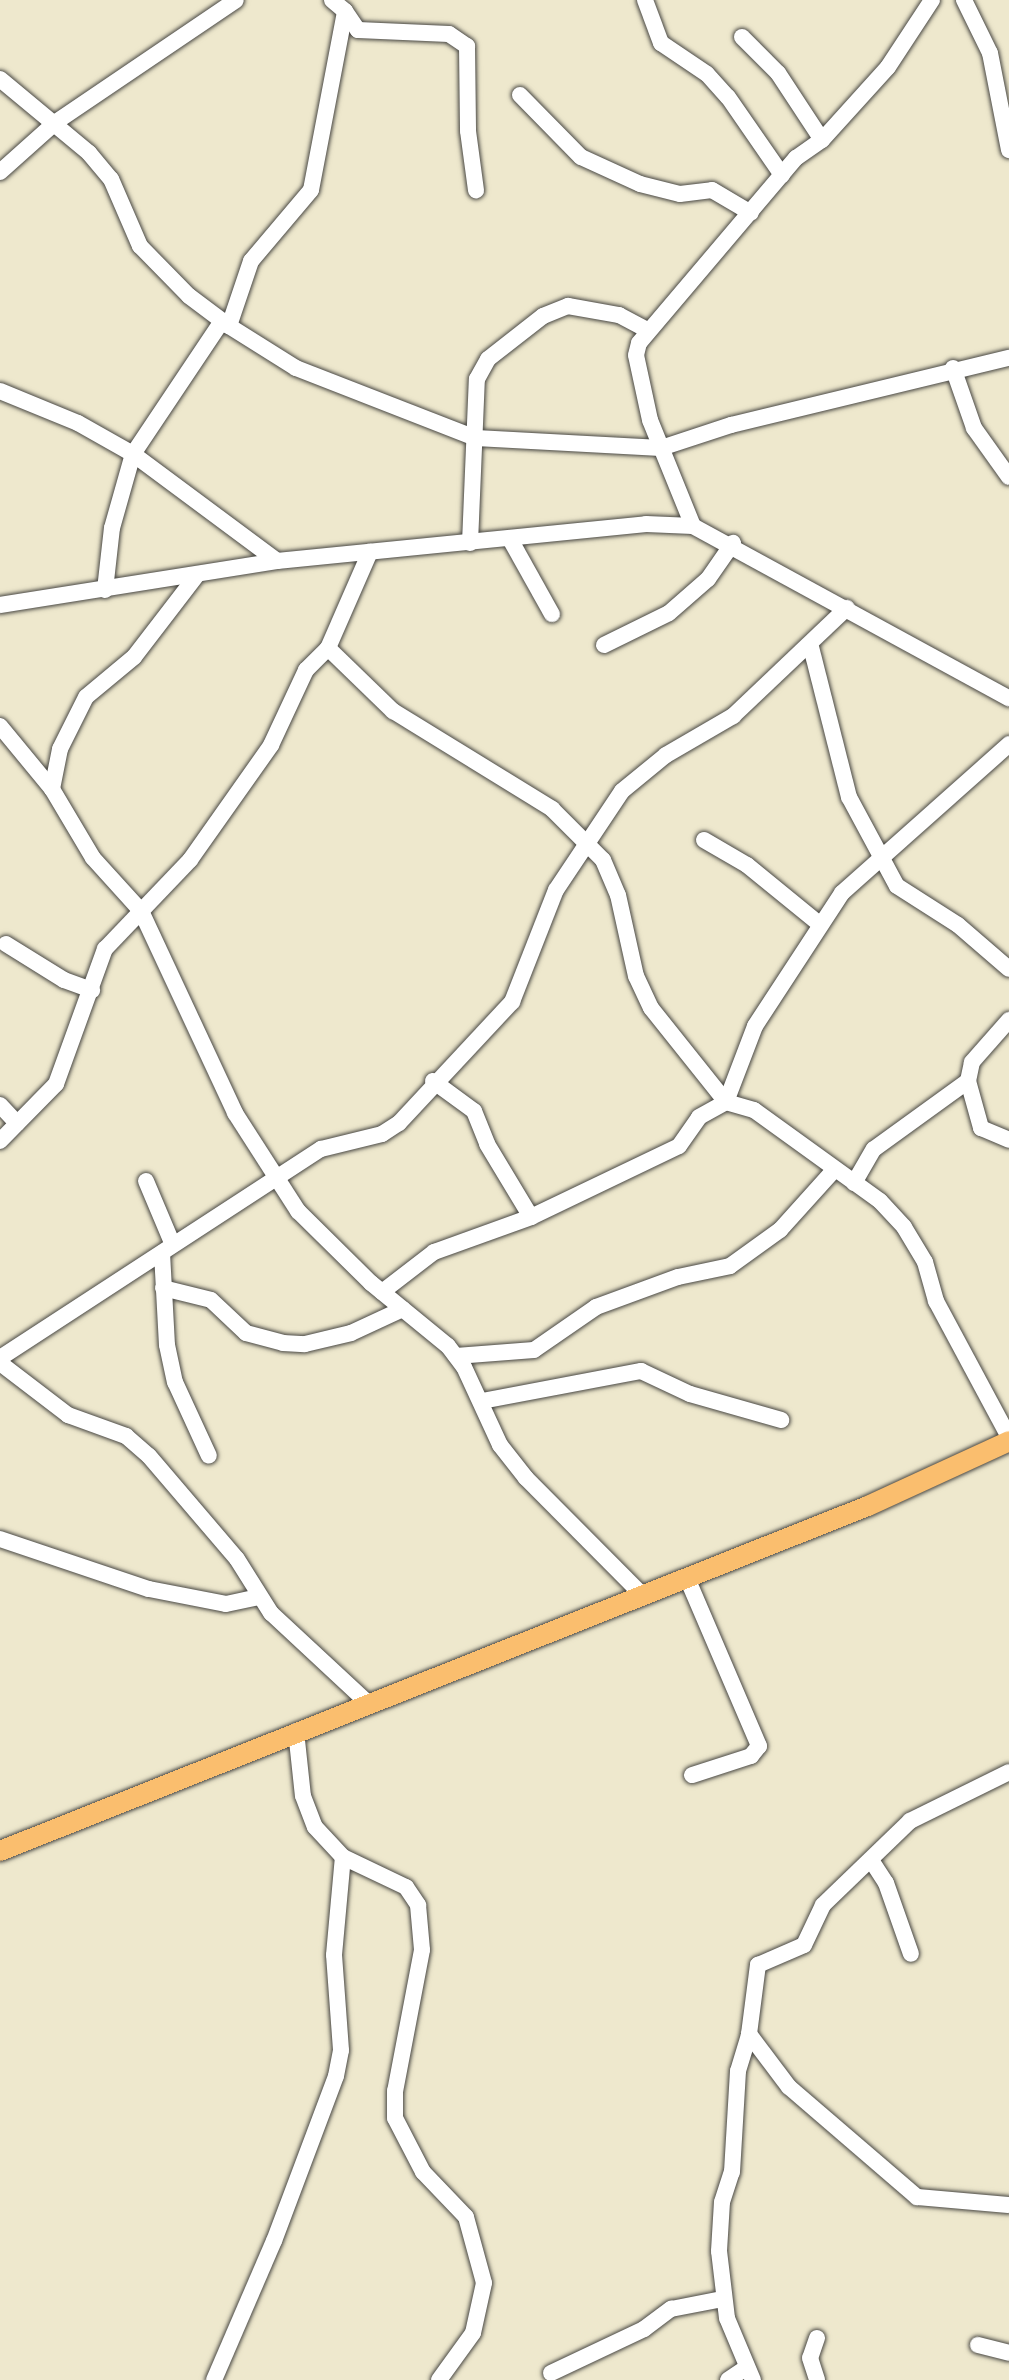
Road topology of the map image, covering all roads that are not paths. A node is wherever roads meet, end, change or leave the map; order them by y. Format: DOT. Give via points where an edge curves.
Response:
graph roads {
  1 [pos="236,0"];
  2 [pos="332,0"];
  3 [pos="645,0"];
  4 [pos="932,0"];
  5 [pos="964,0"];
  6 [pos="345,11"];
  7 [pos="742,37"];
  8 [pos="0,79"];
  9 [pos="520,95"];
  10 [pos="56,122"];
  11 [pos="822,140"];
  12 [pos="1009,150"];
  13 [pos="0,172"];
  14 [pos="782,175"];
  15 [pos="476,190"];
  16 [pos="751,213"];
  17 [pos="226,323"];
  18 [pos="647,330"];
  19 [pos="1009,358"];
  20 [pos="953,368"];
  21 [pos="0,391"];
  22 [pos="476,438"];
  23 [pos="661,448"];
  24 [pos="133,454"];
  25 [pos="1009,477"];
  26 [pos="693,526"];
  27 [pos="510,539"];
  28 [pos="470,543"];
  29 [pos="733,543"];
  30 [pos="370,552"];
  31 [pos="277,561"];
  32 [pos="197,575"];
  33 [pos="105,590"];
  34 [pos="0,605"];
  35 [pos="847,608"];
  36 [pos="552,614"];
  37 [pos="604,645"];
  38 [pos="811,647"];
  39 [pos="328,648"];
  40 [pos="1009,698"];
  41 [pos="0,726"];
  42 [pos="1009,744"];
  43 [pos="52,789"];
  44 [pos="704,840"];
  45 [pos="588,845"];
  46 [pos="882,857"];
  47 [pos="141,911"];
  48 [pos="818,923"];
  49 [pos="6,944"];
  50 [pos="1009,969"];
  51 [pos="92,990"];
  52 [pos="1009,1020"];
  53 [pos="433,1081"];
  54 [pos="968,1081"];
  55 [pos="726,1102"];
  56 [pos="0,1105"];
  57 [pos="17,1123"];
  58 [pos="1009,1140"];
  59 [pos="0,1141"];
  60 [pos="835,1169"];
  61 [pos="274,1178"];
  62 [pos="146,1181"];
  63 [pos="854,1183"];
  64 [pos="531,1217"];
  65 [pos="168,1249"];
  66 [pos="163,1288"];
  67 [pos="382,1292"];
  68 [pos="403,1309"];
  69 [pos="456,1356"];
  70 [pos="0,1361"];
  71 [pos="482,1401"];
  72 [pos="781,1420"];
  73 [pos="1009,1439"];
  74 [pos="209,1456"];
  75 [pos="0,1539"];
  76 [pos="687,1578"];
  77 [pos="643,1596"];
  78 [pos="259,1597"];
  79 [pos="368,1703"];
  80 [pos="296,1731"];
  81 [pos="1009,1772"];
  82 [pos="692,1775"];
  83 [pos="0,1851"];
  84 [pos="343,1857"];
  85 [pos="871,1860"];
  86 [pos="911,1954"];
  87 [pos="749,2034"];
  88 [pos="1009,2205"];
  89 [pos="723,2299"];
  90 [pos="817,2338"];
  91 [pos="978,2345"];
  92 [pos="1009,2353"];
  93 [pos="551,2373"];
  94 [pos="750,2374"];
  95 [pos="214,2380"];
  96 [pos="439,2380"];
  97 [pos="728,2380"];
  98 [pos="817,2380"];
  1 -- 10 [label="street"];
  2 -- 6 [label="street"];
  3 -- 14 [label="street" via="661,43 707,74"];
  4 -- 11 [label="street" via="888,67"];
  5 -- 12 [label="street" via="990,53"];
  6 -- 15 [label="street" via="358,30 449,34 467,46 468,131"];
  6 -- 17 [label="street" via="311,190 251,261"];
  7 -- 11 [label="street" via="778,73"];
  8 -- 10 [label="street"];
  9 -- 16 [label="street" via="581,157 680,194 712,190"];
  10 -- 13 [label="street"];
  10 -- 17 [label="street" via="111,179 140,246"];
  11 -- 14 [label="street"];
  14 -- 16 [label="street"];
  16 -- 18 [label="street"];
  17 -- 22 [label="street" via="296,368"];
  17 -- 24 [label="street"];
  18 -- 22 [label="street" via="594,309 568,306 543,316 505,342 480,370"];
  18 -- 23 [label="street" via="636,355"];
  19 -- 20 [label="street"];
  20 -- 23 [label="street"];
  20 -- 25 [label="street" via="974,428"];
  21 -- 24 [label="street" via="78,423"];
  22 -- 23 [label="street"];
  22 -- 28 [label="street"];
  23 -- 26 [label="street"];
  24 -- 31 [label="street"];
  24 -- 33 [label="street" via="112,528"];
  26 -- 27 [label="street" via="646,524"];
  26 -- 29 [label="street"];
  27 -- 28 [label="street"];
  27 -- 36 [label="street"];
  28 -- 30 [label="street"];
  29 -- 35 [label="street"];
  29 -- 37 [label="street" via="708,579 669,613"];
  30 -- 31 [label="street"];
  30 -- 39 [label="street"];
  31 -- 32 [label="street"];
  32 -- 33 [label="street"];
  32 -- 43 [label="street" via="134,657 86,697 60,749"];
  33 -- 34 [label="street"];
  35 -- 38 [label="street"];
  35 -- 40 [label="street"];
  38 -- 45 [label="street" via="717,728 666,755 622,791 602,815"];
  38 -- 46 [label="street" via="849,797"];
  39 -- 45 [label="street" via="393,711 552,809"];
  39 -- 47 [label="street" via="306,670 271,745 190,860"];
  41 -- 43 [label="street"];
  42 -- 46 [label="street"];
  43 -- 47 [label="street" via="93,858"];
  44 -- 48 [label="street" via="747,865"];
  45 -- 53 [label="street" via="556,890 512,1002"];
  45 -- 55 [label="street" via="603,860 618,895 636,976 651,1008"];
  46 -- 48 [label="street"];
  46 -- 50 [label="street" via="897,886 958,925"];
  47 -- 51 [label="street" via="105,949"];
  47 -- 61 [label="street" via="235,1113"];
  48 -- 55 [label="street" via="755,1026"];
  49 -- 51 [label="street" via="64,980"];
  51 -- 57 [label="street" via="56,1084"];
  52 -- 54 [label="street" via="972,1062"];
  53 -- 61 [label="street" via="399,1123 382,1134 321,1149"];
  53 -- 64 [label="street" via="474,1111 487,1144"];
  54 -- 58 [label="street" via="981,1128"];
  54 -- 63 [label="street" via="874,1149"];
  55 -- 60 [label="street" via="754,1110"];
  55 -- 64 [label="street" via="699,1117 679,1146"];
  56 -- 57 [label="street"];
  57 -- 59 [label="street"];
  60 -- 63 [label="street"];
  60 -- 69 [label="street" via="780,1230 730,1266 678,1277 596,1307 534,1350"];
  61 -- 65 [label="street"];
  61 -- 67 [label="street" via="298,1211"];
  62 -- 65 [label="street"];
  63 -- 73 [label="street" via="904,1227 925,1262 936,1301"];
  64 -- 67 [label="street" via="434,1252"];
  65 -- 66 [label="street"];
  65 -- 70 [label="street"];
  66 -- 68 [label="street" via="211,1300 246,1333 283,1343 305,1344 351,1333"];
  66 -- 74 [label="street" via="175,1382"];
  67 -- 68 [label="street"];
  68 -- 69 [label="street"];
  69 -- 71 [label="street"];
  70 -- 78 [label="street" via="68,1415 126,1436 149,1456 237,1559"];
  71 -- 72 [label="street" via="641,1371 690,1394"];
  71 -- 77 [label="street" via="500,1445 526,1478"];
  73 -- 76 [label="main road" via="868,1506"];
  75 -- 78 [label="street" via="149,1589 226,1604"];
  76 -- 77 [label="main road"];
  76 -- 82 [label="street" via="759,1746 751,1756"];
  77 -- 79 [label="main road"];
  78 -- 79 [label="street"];
  79 -- 80 [label="main road"];
  80 -- 83 [label="main road"];
  80 -- 84 [label="street" via="309,1816"];
  81 -- 85 [label="street" via="910,1821"];
  84 -- 95 [label="street" via="334,1955 341,2050 336,2076"];
  84 -- 96 [label="street" via="406,1887 418,1905 422,1926 395,2118 423,2172 466,2217 484,2283 473,2333"];
  85 -- 86 [label="street" via="886,1883"];
  85 -- 87 [label="street" via="823,1905 804,1945 758,1965"];
  87 -- 88 [label="street" via="789,2087 917,2197"];
  87 -- 89 [label="street" via="738,2071 732,2172 722,2202"];
  89 -- 93 [label="street" via="671,2309 644,2329"];
  89 -- 94 [label="street"];
  90 -- 98 [label="street" via="810,2358"];
  91 -- 92 [label="street"];
  94 -- 97 [label="street"];
}
